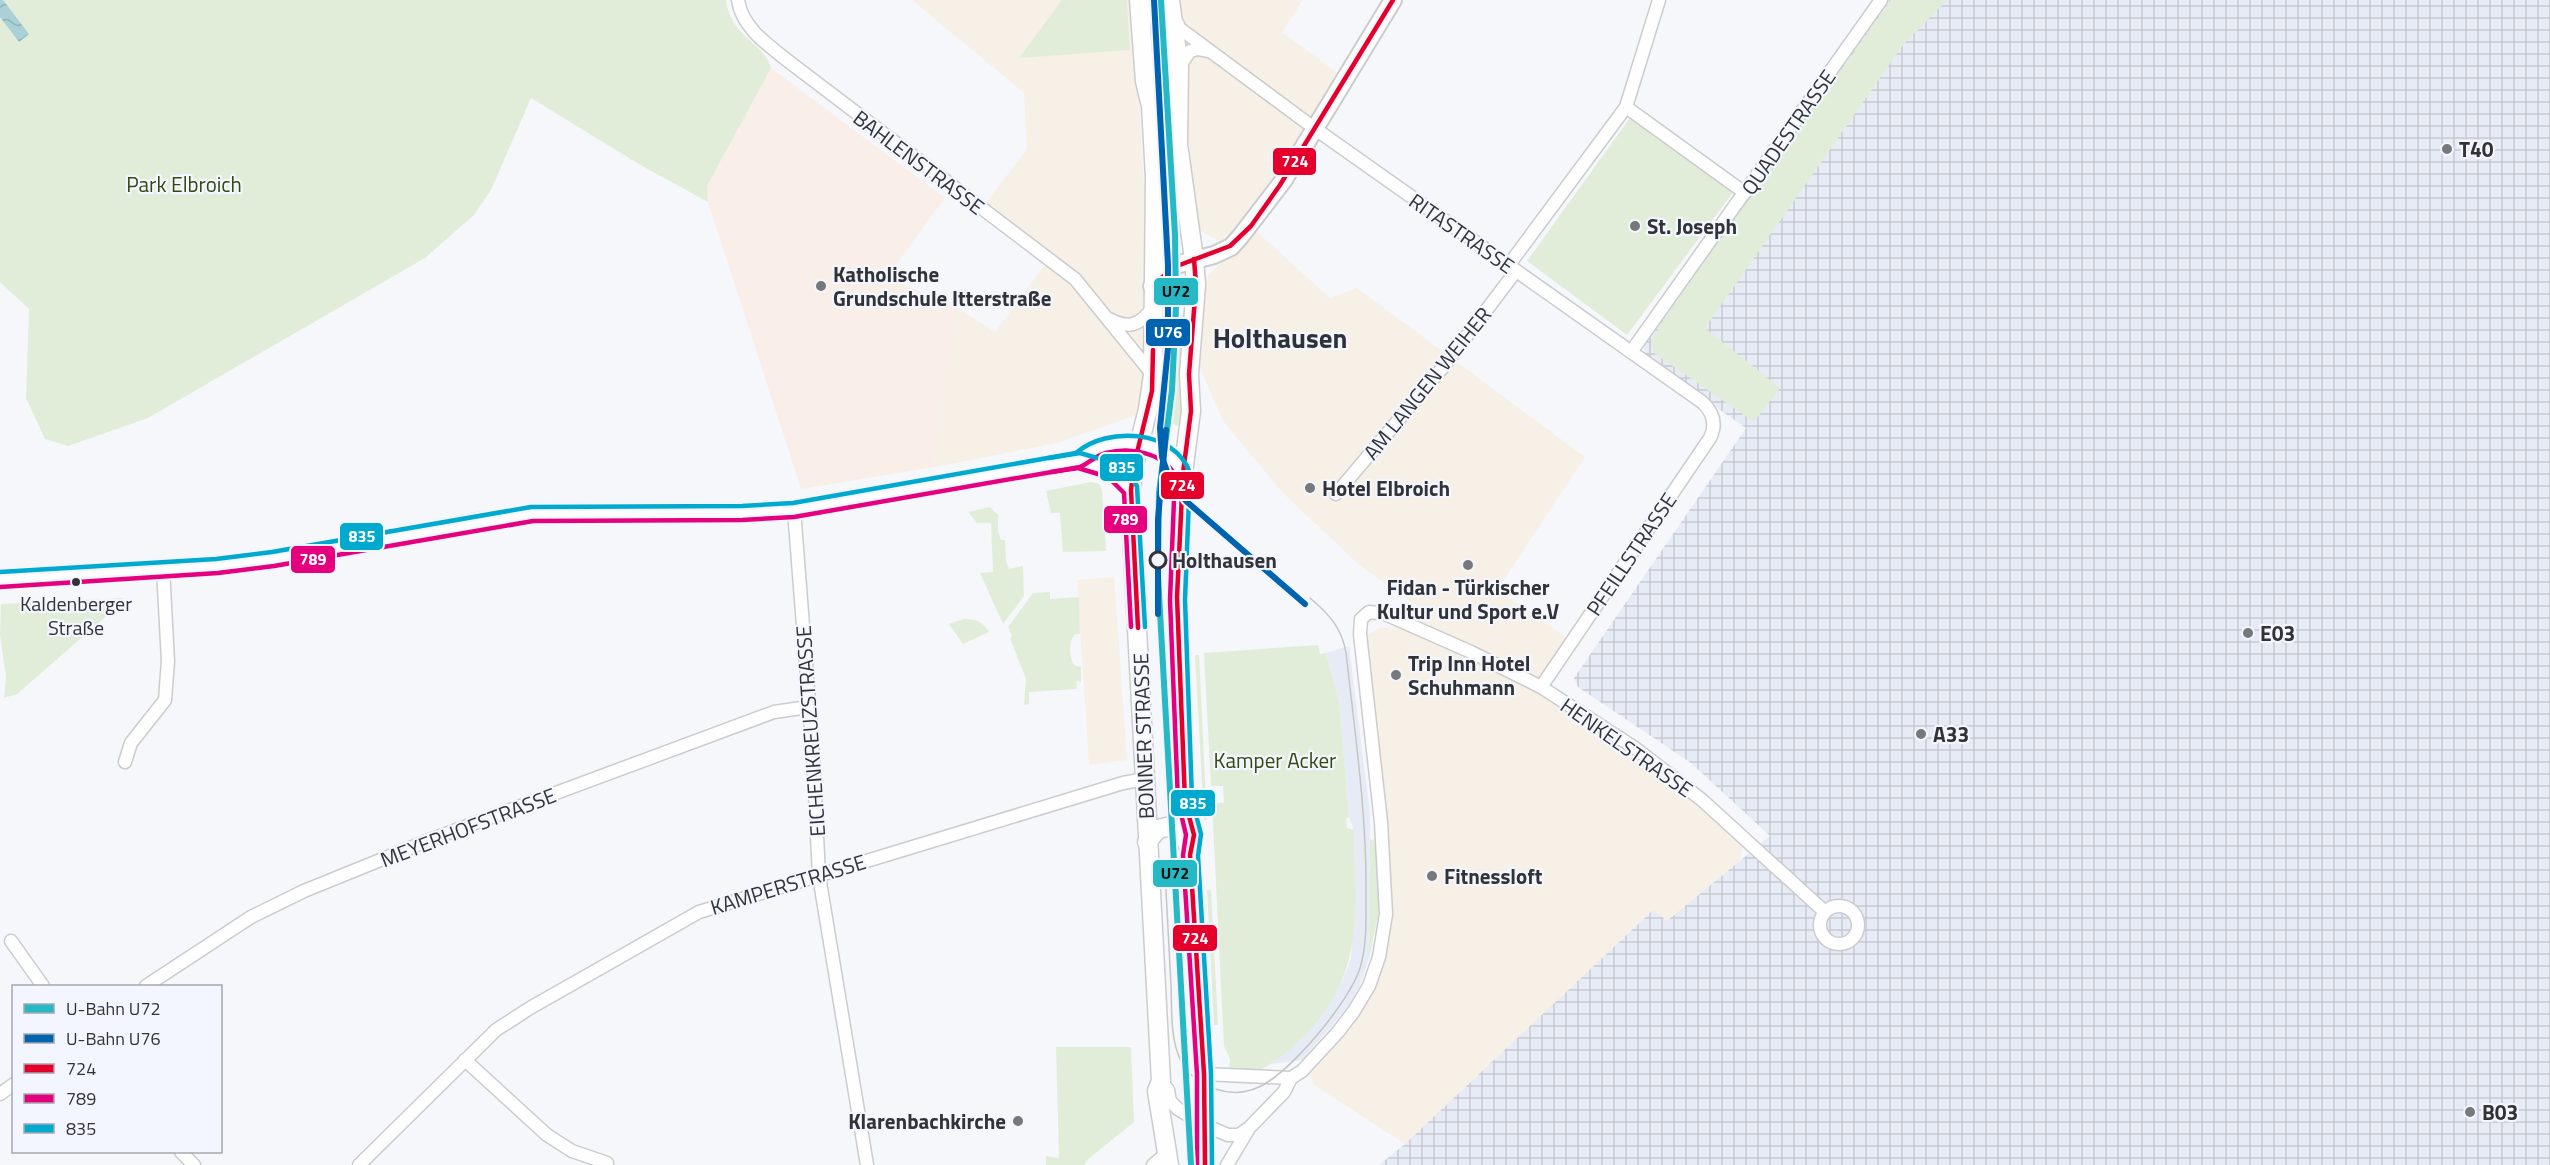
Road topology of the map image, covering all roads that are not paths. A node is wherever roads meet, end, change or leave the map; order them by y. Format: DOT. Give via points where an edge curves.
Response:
graph roads {
  1 [pos="738,0"];
  2 [pos="1139,0"];
  3 [pos="1148,0"];
  4 [pos="1170,0"];
  5 [pos="1393,0"];
  6 [pos="1659,0"];
  7 [pos="1881,0"];
  8 [pos="1175,26"];
  9 [pos="1209,51"];
  10 [pos="1179,68"];
  11 [pos="1626,107"];
  12 [pos="1314,128"];
  13 [pos="1745,193"];
  14 [pos="1194,259"];
  15 [pos="1512,269"];
  16 [pos="1152,286"];
  17 [pos="1152,309"];
  18 [pos="1108,319"];
  19 [pos="1631,352"];
  20 [pos="1153,375"];
  21 [pos="1713,418"];
  22 [pos="1138,444"];
  23 [pos="1079,460"];
  24 [pos="1184,473"];
  25 [pos="1131,490"];
  26 [pos="1336,494"];
  27 [pos="794,510"];
  28 [pos="163,569"];
  29 [pos="0,580"];
  30 [pos="1541,687"];
  31 [pos="808,707"];
  32 [pos="125,762"];
  33 [pos="1145,779"];
  34 [pos="1147,842"];
  35 [pos="1190,855"];
  36 [pos="819,876"];
  37 [pos="1825,912"];
  38 [pos="11,941"];
  39 [pos="42,985"];
  40 [pos="149,985"];
  41 [pos="465,1060"];
  42 [pos="1204,1074"];
  43 [pos="1292,1078"];
  44 [pos="1161,1081"];
  45 [pos="1204,1125"];
  46 [pos="1249,1128"];
  47 [pos="182,1153"];
  48 [pos="1163,1161"];
  49 [pos="607,1163"];
  50 [pos="194,1165"];
  51 [pos="359,1165"];
  52 [pos="867,1165"];
  53 [pos="1205,1165"];
  54 [pos="1227,1165"];
  1 -- 18 [label="street, BAHLENSTRASSE" via="756,34 1075,279"];
  2 -- 16 [label="main road, BONNER STRASSE" via="1155,177"];
  3 -- 8 [label="main road" via="1155,18"];
  4 -- 8 [label="main road, BONNER STRASSE"];
  5 -- 12 [label="street"];
  6 -- 11 [label="street, AM LANGEN WEIHER"];
  7 -- 13 [label="street, QUADESTRASSE"];
  8 -- 9 [label="street, RITASTRASSE"];
  8 -- 10 [label="main road, BONNER STRASSE"];
  9 -- 10 [label="street" via="1190,51"];
  9 -- 12 [label="street, RITASTRASSE"];
  10 -- 14 [label="main road, BONNER STRASSE" via="1178,144"];
  11 -- 13 [label="street"];
  11 -- 15 [label="street, AM LANGEN WEIHER"];
  12 -- 14 [label="street" via="1268,204 1231,247"];
  12 -- 15 [label="street, RITASTRASSE"];
  13 -- 19 [label="street, QUADESTRASSE"];
  14 -- 16 [label="street" via="1172,266"];
  14 -- 24 [label="main road, BONNER STRASSE" via="1191,411"];
  15 -- 19 [label="street, RITASTRASSE"];
  15 -- 26 [label="street, AM LANGEN WEIHER" via="1444,366"];
  16 -- 17 [label="main road, BONNER STRASSE"];
  17 -- 18 [label="street" via="1136,325 1125,326"];
  17 -- 20 [label="main road, BONNER STRASSE"];
  18 -- 20 [label="street, BAHLENSTRASSE"];
  19 -- 21 [label="street, RITASTRASSE" via="1702,402"];
  20 -- 22 [label="main road, BONNER STRASSE"];
  21 -- 30 [label="street, PFEILLSTRASSE" via="1710,438"];
  22 -- 23 [label="street" via="1119,442 1090,449"];
  22 -- 24 [label="street" via="1173,458"];
  22 -- 25 [label="main road, BONNER STRASSE"];
  23 -- 25 [label="street" via="1116,472"];
  23 -- 27 [label="street"];
  24 -- 35 [label="main road, BONNER STRASSE" via="1177,600 1185,801 1194,835"];
  25 -- 33 [label="main road, BONNER STRASSE"];
  27 -- 28 [label="street" via="532,514 273,559"];
  27 -- 31 [label="street, EICHENKREUZSTRASSE"];
  28 -- 29 [label="street"];
  28 -- 32 [label="street" via="168,661 165,700 131,743"];
  30 -- 37 [label="street, HENKELSTRASSE" via="1670,773"];
  30 -- 43 [label="street, HENKELSTRASSE" via="1385,614 1369,612 1361,619 1380,822 1386,914 1383,934 1374,974 1354,1011 1326,1046"];
  31 -- 36 [label="street, EICHENKREUZSTRASSE"];
  31 -- 40 [label="street, MEYERHOFSTRASSE" via="774,712 432,839 304,891 251,917"];
  33 -- 34 [label="main road, BONNER STRASSE"];
  33 -- 36 [label="street, KAMPERSTRASSE"];
  34 -- 35 [label="main road" via="1158,829 1171,826 1184,834"];
  34 -- 44 [label="main road, BONNER STRASSE"];
  35 -- 42 [label="main road, BONNER STRASSE"];
  36 -- 41 [label="street, KAMPERSTRASSE" via="699,912 513,1018"];
  36 -- 52 [label="street, EICHENKREUZSTRASSE"];
  38 -- 39 [label="street"];
  41 -- 49 [label="street" via="547,1135 572,1150"];
  41 -- 51 [label="street, KAMPERSTRASSE"];
  42 -- 43 [label="street"];
  42 -- 45 [label="main road, BONNER STRASSE"];
  43 -- 46 [label="street" via="1284,1092"];
  44 -- 45 [label="street, BONNER STRASSE" via="1174,1106"];
  44 -- 48 [label="main road, BONNER STRASSE" via="1158,1091"];
  45 -- 46 [label="street, BONNER STRASSE" via="1228,1135 1239,1135"];
  45 -- 53 [label="main road, BONNER STRASSE"];
  46 -- 54 [label="street"];
  47 -- 50 [label="street"];
}
